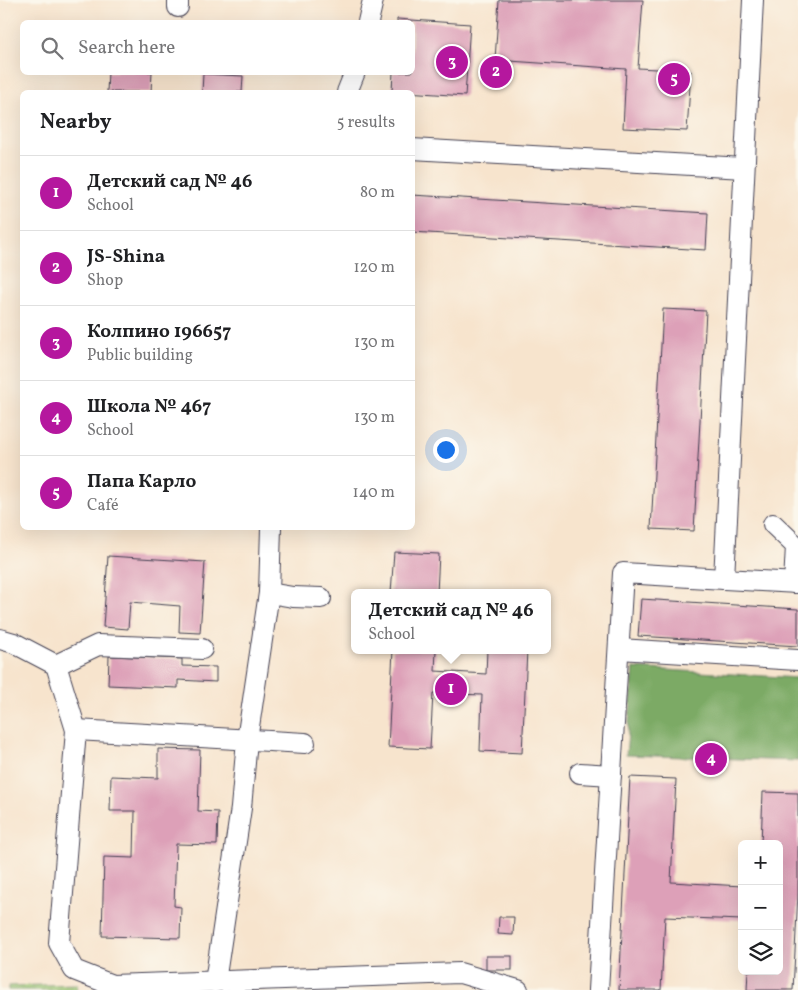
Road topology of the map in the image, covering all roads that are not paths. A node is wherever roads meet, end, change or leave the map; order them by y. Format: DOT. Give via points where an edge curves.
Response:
graph roads {
  1 [pos="373,0"];
  2 [pos="753,0"];
  3 [pos="368,20"];
  4 [pos="354,75"];
  5 [pos="348,90"];
  6 [pos="415,149"];
  7 [pos="744,168"];
  8 [pos="773,524"];
  9 [pos="271,530"];
  10 [pos="724,579"];
  11 [pos="796,583"];
  12 [pos="269,593"];
  13 [pos="322,598"];
  14 [pos="0,640"];
  15 [pos="202,649"];
  16 [pos="619,649"];
  17 [pos="798,660"];
  18 [pos="56,665"];
  19 [pos="76,730"];
  20 [pos="247,740"];
  21 [pos="305,743"];
  22 [pos="580,774"];
  23 [pos="611,775"];
  24 [pos="215,982"];
  25 [pos="518,990"];
  26 [pos="598,990"];
  1 -- 3 [label="lane"];
  2 -- 7 [label="lane"];
  4 -- 5 [label="lane"];
  6 -- 7 [label="lane"];
  7 -- 10 [label="lane"];
  8 -- 11 [label="lane" via="796,546"];
  9 -- 12 [label="lane"];
  10 -- 11 [label="lane"];
  10 -- 16 [label="lane" via="623,573"];
  12 -- 13 [label="lane"];
  12 -- 20 [label="lane"];
  14 -- 18 [label="lane" via="14,643"];
  15 -- 18 [label="lane" via="98,645"];
  16 -- 17 [label="lane"];
  16 -- 23 [label="lane"];
  18 -- 19 [label="lane"];
  19 -- 20 [label="lane"];
  19 -- 24 [label="lane" via="59,943 74,970 112,985"];
  20 -- 21 [label="lane"];
  20 -- 24 [label="lane" via="241,808"];
  22 -- 23 [label="lane"];
  23 -- 26 [label="lane"];
  24 -- 25 [label="lane" via="460,973"];
}
